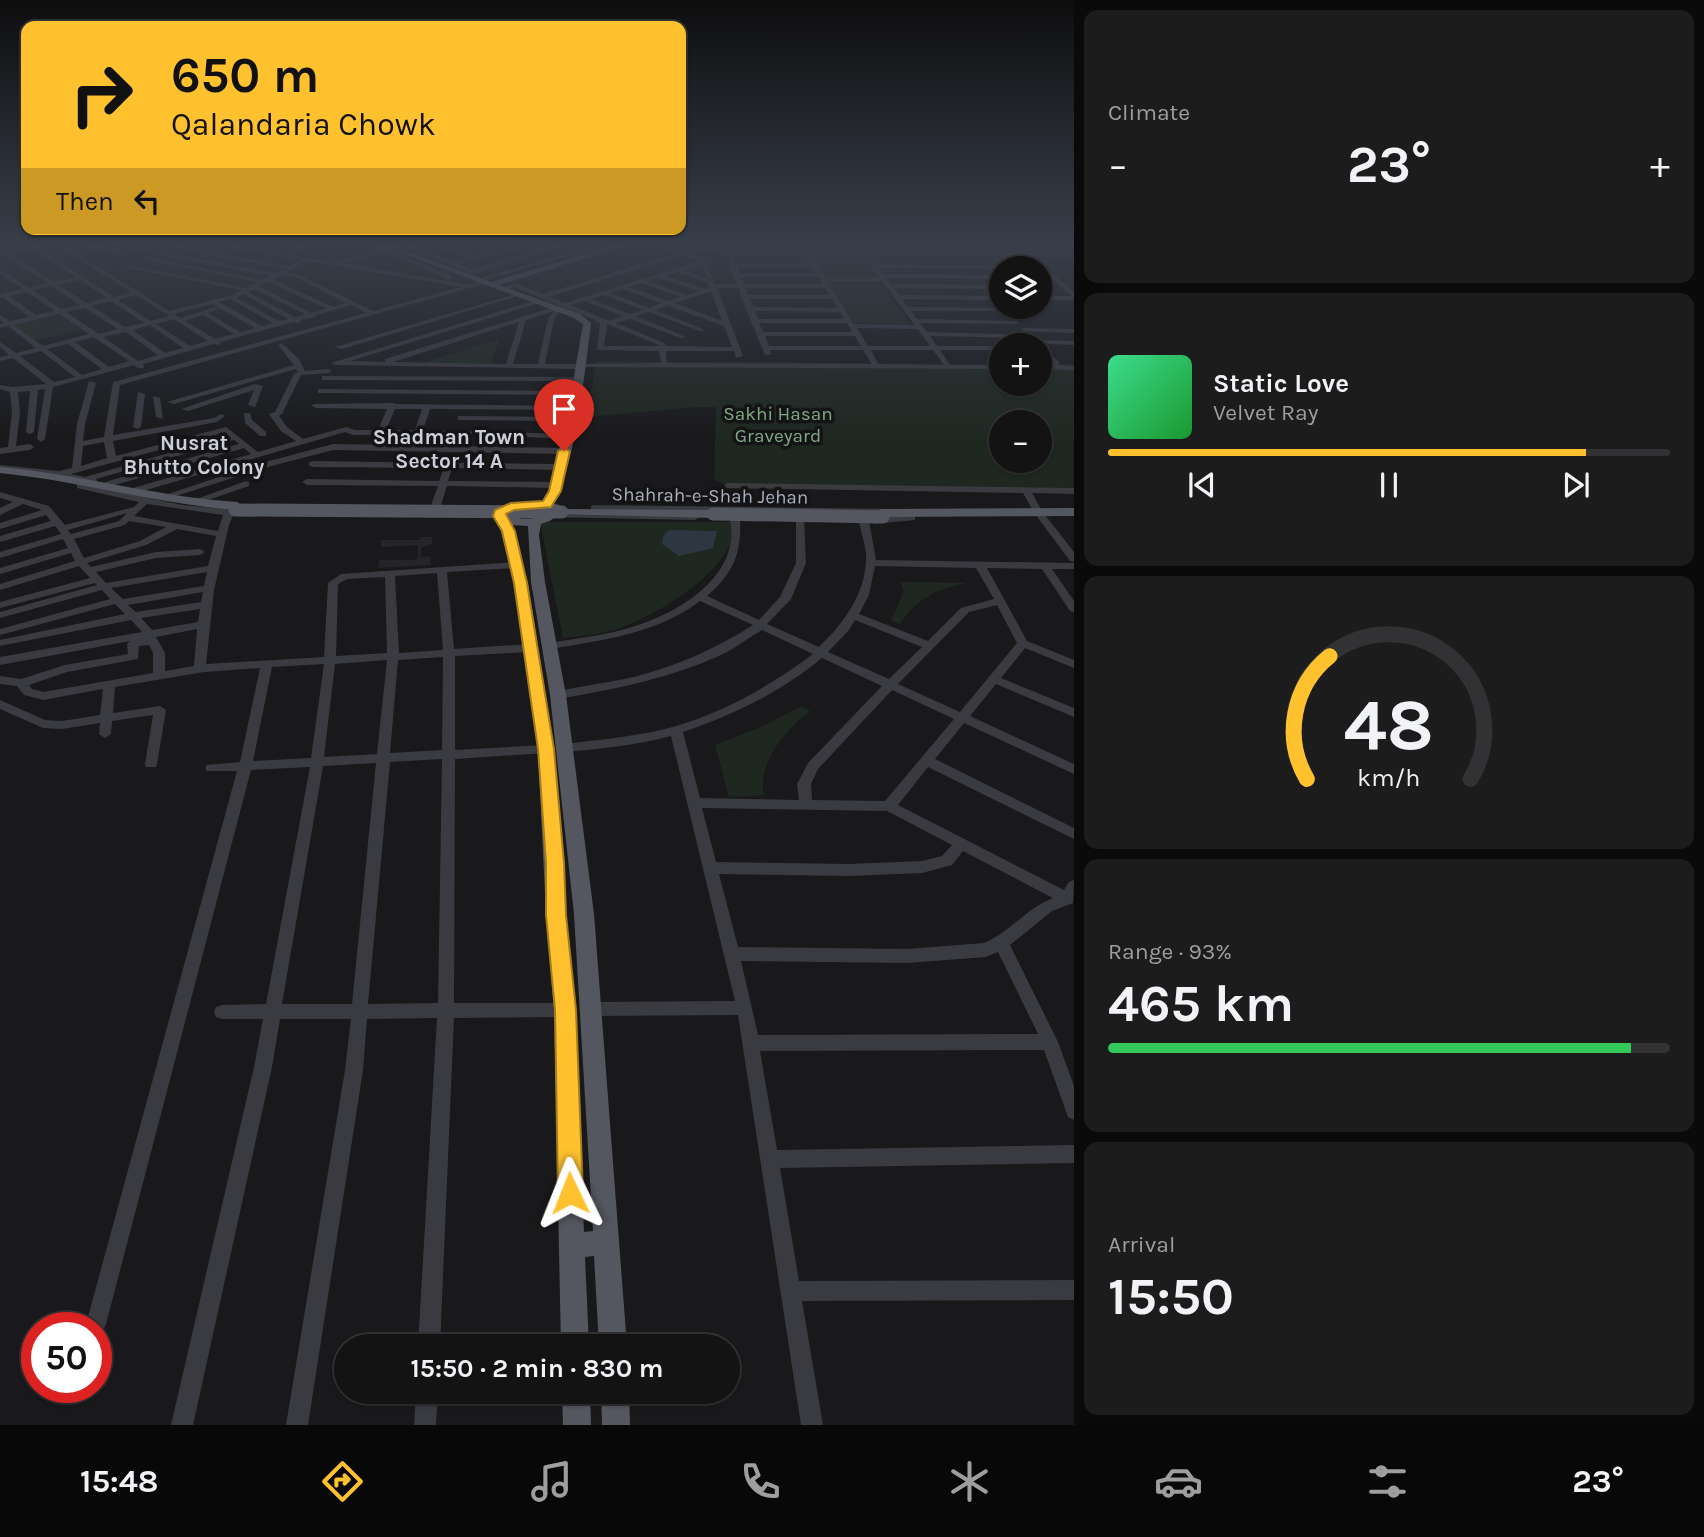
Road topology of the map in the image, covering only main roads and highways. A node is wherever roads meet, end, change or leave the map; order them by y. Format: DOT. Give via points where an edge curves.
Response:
graph roads {
  1 [pos="564,310"];
  2 [pos="572,310"];
  3 [pos="589,322"];
  4 [pos="584,364"];
  5 [pos="0,472"];
  6 [pos="548,511"];
  7 [pos="1074,512"];
  8 [pos="505,514"];
  9 [pos="882,515"];
  10 [pos="1041,516"];
  11 [pos="1074,520"];
  12 [pos="525,577"];
  13 [pos="541,647"];
  14 [pos="556,749"];
  15 [pos="570,789"];
  16 [pos="550,790"];
  17 [pos="584,914"];
  18 [pos="556,915"];
  19 [pos="606,1243"];
  20 [pos="572,1245"];
  21 [pos="575,1334"];
  22 [pos="612,1334"];
  23 [pos="576,1404"];
  24 [pos="615,1404"];
  25 [pos="577,1425"];
  26 [pos="616,1425"];
  1 -- 3 [label="main road"];
  2 -- 3 [label="main road"];
  3 -- 4 [label="main road"];
  4 -- 6 [label="main road"];
  4 -- 6 [label="main road" via="562,496"];
  5 -- 9 [label="main road, Shahrah-e-Shah Jehan, bridge" via="235,510"];
  6 -- 8 [label="main road"];
  6 -- 8 [label="main road"];
  6 -- 12 [label="main road" via="533,535"];
  7 -- 10 [label="main road"];
  8 -- 12 [label="main road"];
  9 -- 10 [label="main road, Shahrah-e-Shah Jehan"];
  9 -- 10 [label="main road, Shahrah-e-Shah Jehan" via="912,519"];
  10 -- 11 [label="main road"];
  12 -- 13 [label="main road"];
  13 -- 14 [label="main road"];
  13 -- 14 [label="main road" via="558,695"];
  14 -- 15 [label="main road"];
  14 -- 16 [label="main road"];
  15 -- 16 [label="main road"];
  15 -- 17 [label="main road"];
  16 -- 18 [label="main road"];
  17 -- 18 [label="main road"];
  17 -- 19 [label="main road"];
  18 -- 20 [label="main road" via="565,1010"];
  19 -- 20 [label="main road"];
  19 -- 22 [label="main road"];
  20 -- 21 [label="main road"];
  23 -- 25 [label="main road"];
  24 -- 26 [label="main road"];
}
